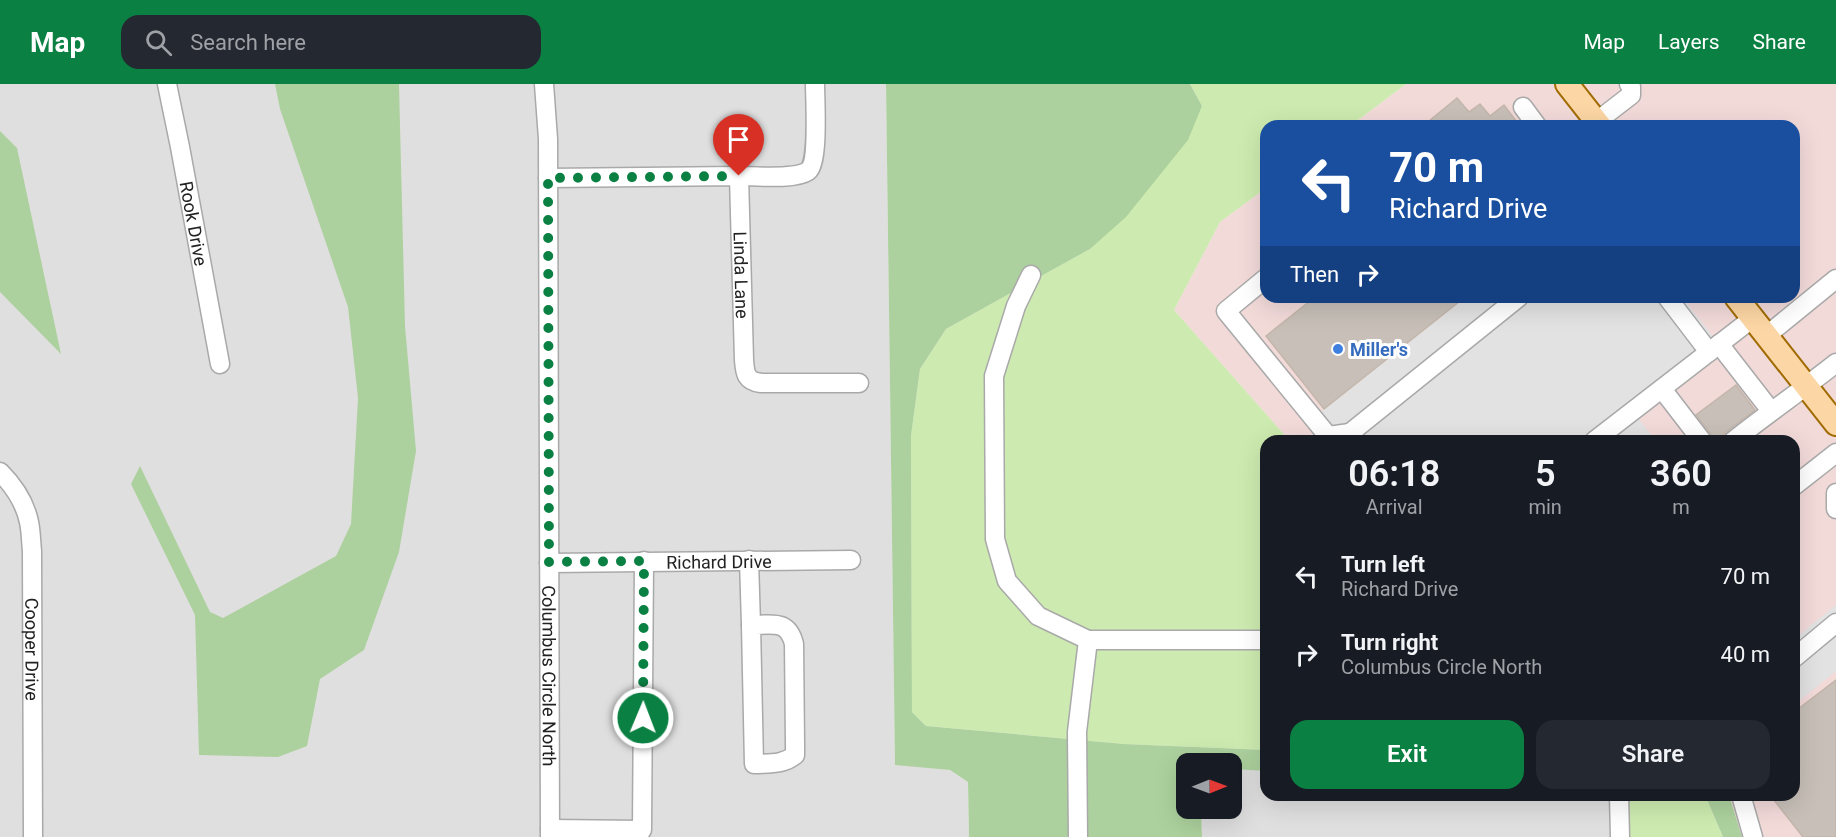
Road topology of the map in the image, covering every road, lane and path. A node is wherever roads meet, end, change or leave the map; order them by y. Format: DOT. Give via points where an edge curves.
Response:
graph roads {
  1 [pos="167,84"];
  2 [pos="544,84"];
  3 [pos="815,84"];
  4 [pos="1567,84"];
  5 [pos="1629,84"];
  6 [pos="1523,107"];
  7 [pos="1533,120"];
  8 [pos="1595,120"];
  9 [pos="1603,120"];
  10 [pos="739,176"];
  11 [pos="548,178"];
  12 [pos="1031,275"];
  13 [pos="1836,279"];
  14 [pos="1260,283"];
  15 [pos="1800,301"];
  16 [pos="1512,303"];
  17 [pos="1673,303"];
  18 [pos="1741,303"];
  19 [pos="1798,303"];
  20 [pos="1759,327"];
  21 [pos="1714,348"];
  22 [pos="1836,363"];
  23 [pos="220,364"];
  24 [pos="859,383"];
  25 [pos="1807,387"];
  26 [pos="1662,389"];
  27 [pos="1771,411"];
  28 [pos="1836,424"];
  29 [pos="1327,435"];
  30 [pos="1355,435"];
  31 [pos="1602,435"];
  32 [pos="1697,435"];
  33 [pos="1740,435"];
  34 [pos="1836,453"];
  35 [pos="0,471"];
  36 [pos="1800,481"];
  37 [pos="1836,493"];
  38 [pos="1836,509"];
  39 [pos="749,560"];
  40 [pos="851,560"];
  41 [pos="644,561"];
  42 [pos="549,562"];
  43 [pos="1836,623"];
  44 [pos="751,625"];
  45 [pos="1088,640"];
  46 [pos="1260,640"];
  47 [pos="1800,653"];
  48 [pos="1619,801"];
  49 [pos="1743,801"];
  50 [pos="550,833"];
  51 [pos="33,837"];
  52 [pos="1078,837"];
  53 [pos="1620,837"];
  54 [pos="1754,837"];
  1 -- 23 [label="street, Rook Drive"];
  2 -- 11 [label="street, Columbus Circle North"];
  3 -- 10 [label="street" via="815,146 808,171 796,175"];
  4 -- 8 [label="main road"];
  5 -- 9 [label="street" via="1631,95"];
  6 -- 7 [label="street"];
  10 -- 11 [label="street"];
  10 -- 24 [label="street, Linda Lane" via="746,376 761,383"];
  11 -- 42 [label="street, Columbus Circle North"];
  12 -- 45 [label="street" via="1016,306 994,376 995,539 1007,581 1038,616"];
  13 -- 15 [label="street"];
  14 -- 29 [label="street" via="1226,311"];
  16 -- 30 [label="street"];
  17 -- 21 [label="street"];
  18 -- 20 [label="main road"];
  19 -- 20 [label="street"];
  20 -- 21 [label="street"];
  20 -- 25 [label="main road"];
  21 -- 26 [label="street"];
  21 -- 27 [label="street"];
  22 -- 25 [label="street"];
  25 -- 27 [label="street"];
  25 -- 28 [label="main road"];
  26 -- 31 [label="street"];
  26 -- 32 [label="street"];
  27 -- 33 [label="street"];
  34 -- 36 [label="street"];
  35 -- 51 [label="street, Cooper Drive" via="21,502 31,542"];
  37 -- 38 [label="street"];
  39 -- 40 [label="street, Richard Drive"];
  39 -- 41 [label="street, Richard Drive"];
  39 -- 44 [label="street"];
  41 -- 42 [label="street, Richard Drive"];
  41 -- 50 [label="street" via="642,830"];
  42 -- 50 [label="street, Columbus Circle North"];
  43 -- 47 [label="street"];
  44 -- 44 [label="street" via="785,627 794,644 795,755 776,763 754,764"];
  45 -- 46 [label="street"];
  45 -- 52 [label="street" via="1077,732"];
  48 -- 53 [label="street"];
  49 -- 54 [label="street"];
}
